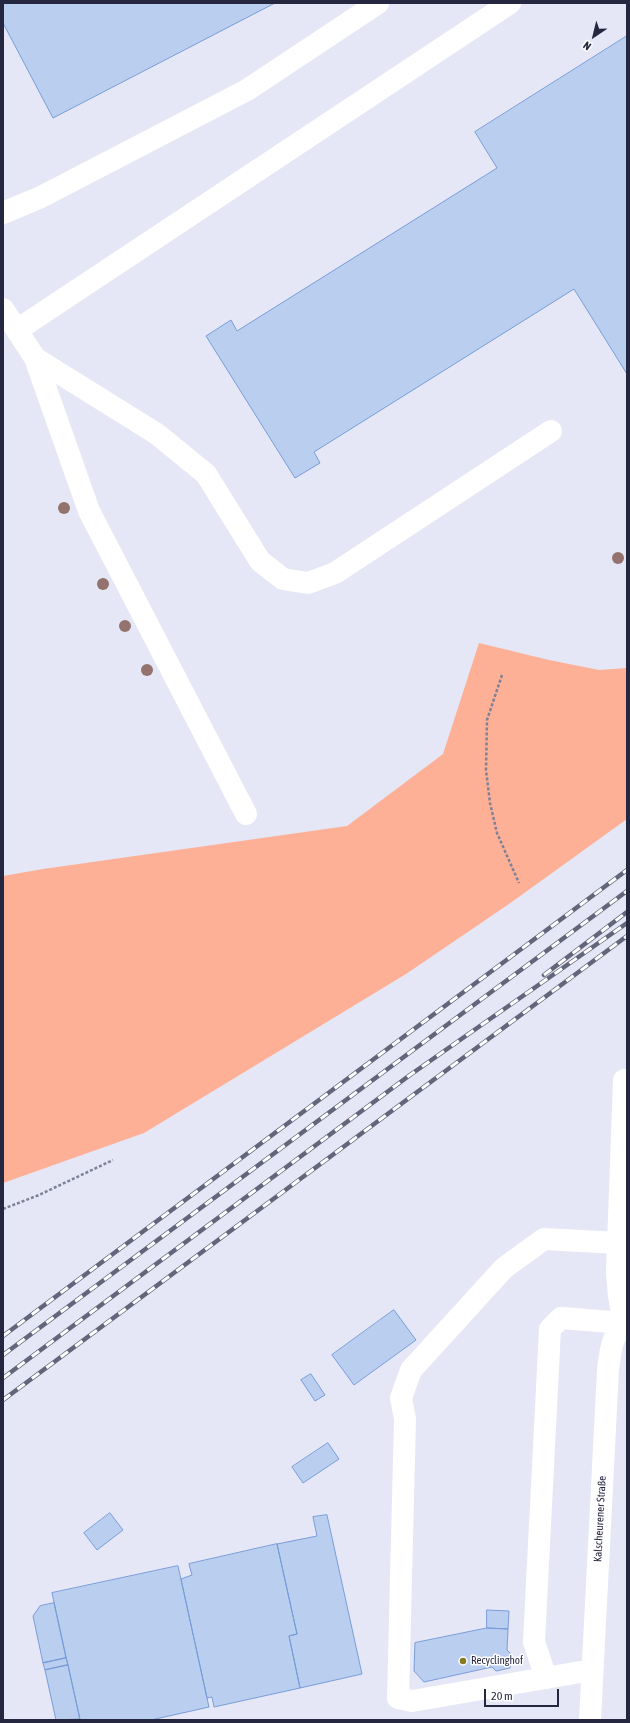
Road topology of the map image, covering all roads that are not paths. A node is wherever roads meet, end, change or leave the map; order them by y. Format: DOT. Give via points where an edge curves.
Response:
graph roads {
  1 [pos="378,3"];
  2 [pos="510,3"];
  3 [pos="6,207"];
  4 [pos="3,309"];
  5 [pos="17,330"];
  6 [pos="35,358"];
  7 [pos="551,430"];
  8 [pos="246,814"];
  9 [pos="624,1080"];
  10 [pos="625,1106"];
  11 [pos="618,1243"];
  12 [pos="626,1322"];
  13 [pos="592,1670"];
  14 [pos="546,1678"];
  15 [pos="590,1720"];
  1 -- 3 [label="street" via="247,90 41,197"];
  2 -- 5 [label="street"];
  4 -- 5 [label="street"];
  5 -- 6 [label="street"];
  6 -- 7 [label="street" via="157,434 206,474 260,562 283,579 308,583 335,573"];
  6 -- 8 [label="street" via="89,511"];
  9 -- 10 [label="street"];
  10 -- 11 [label="street"];
  11 -- 12 [label="street" via="618,1288"];
  11 -- 14 [label="street" via="544,1239 504,1268 467,1307 411,1370 401,1398 405,1419 398,1698 412,1701"];
  12 -- 13 [label="street, Kalscheurener Straße" via="617,1333 610,1349"];
  12 -- 14 [label="street" via="561,1318 550,1329 534,1642"];
  13 -- 14 [label="street"];
  13 -- 15 [label="street, Kalscheurener Straße"];
}
